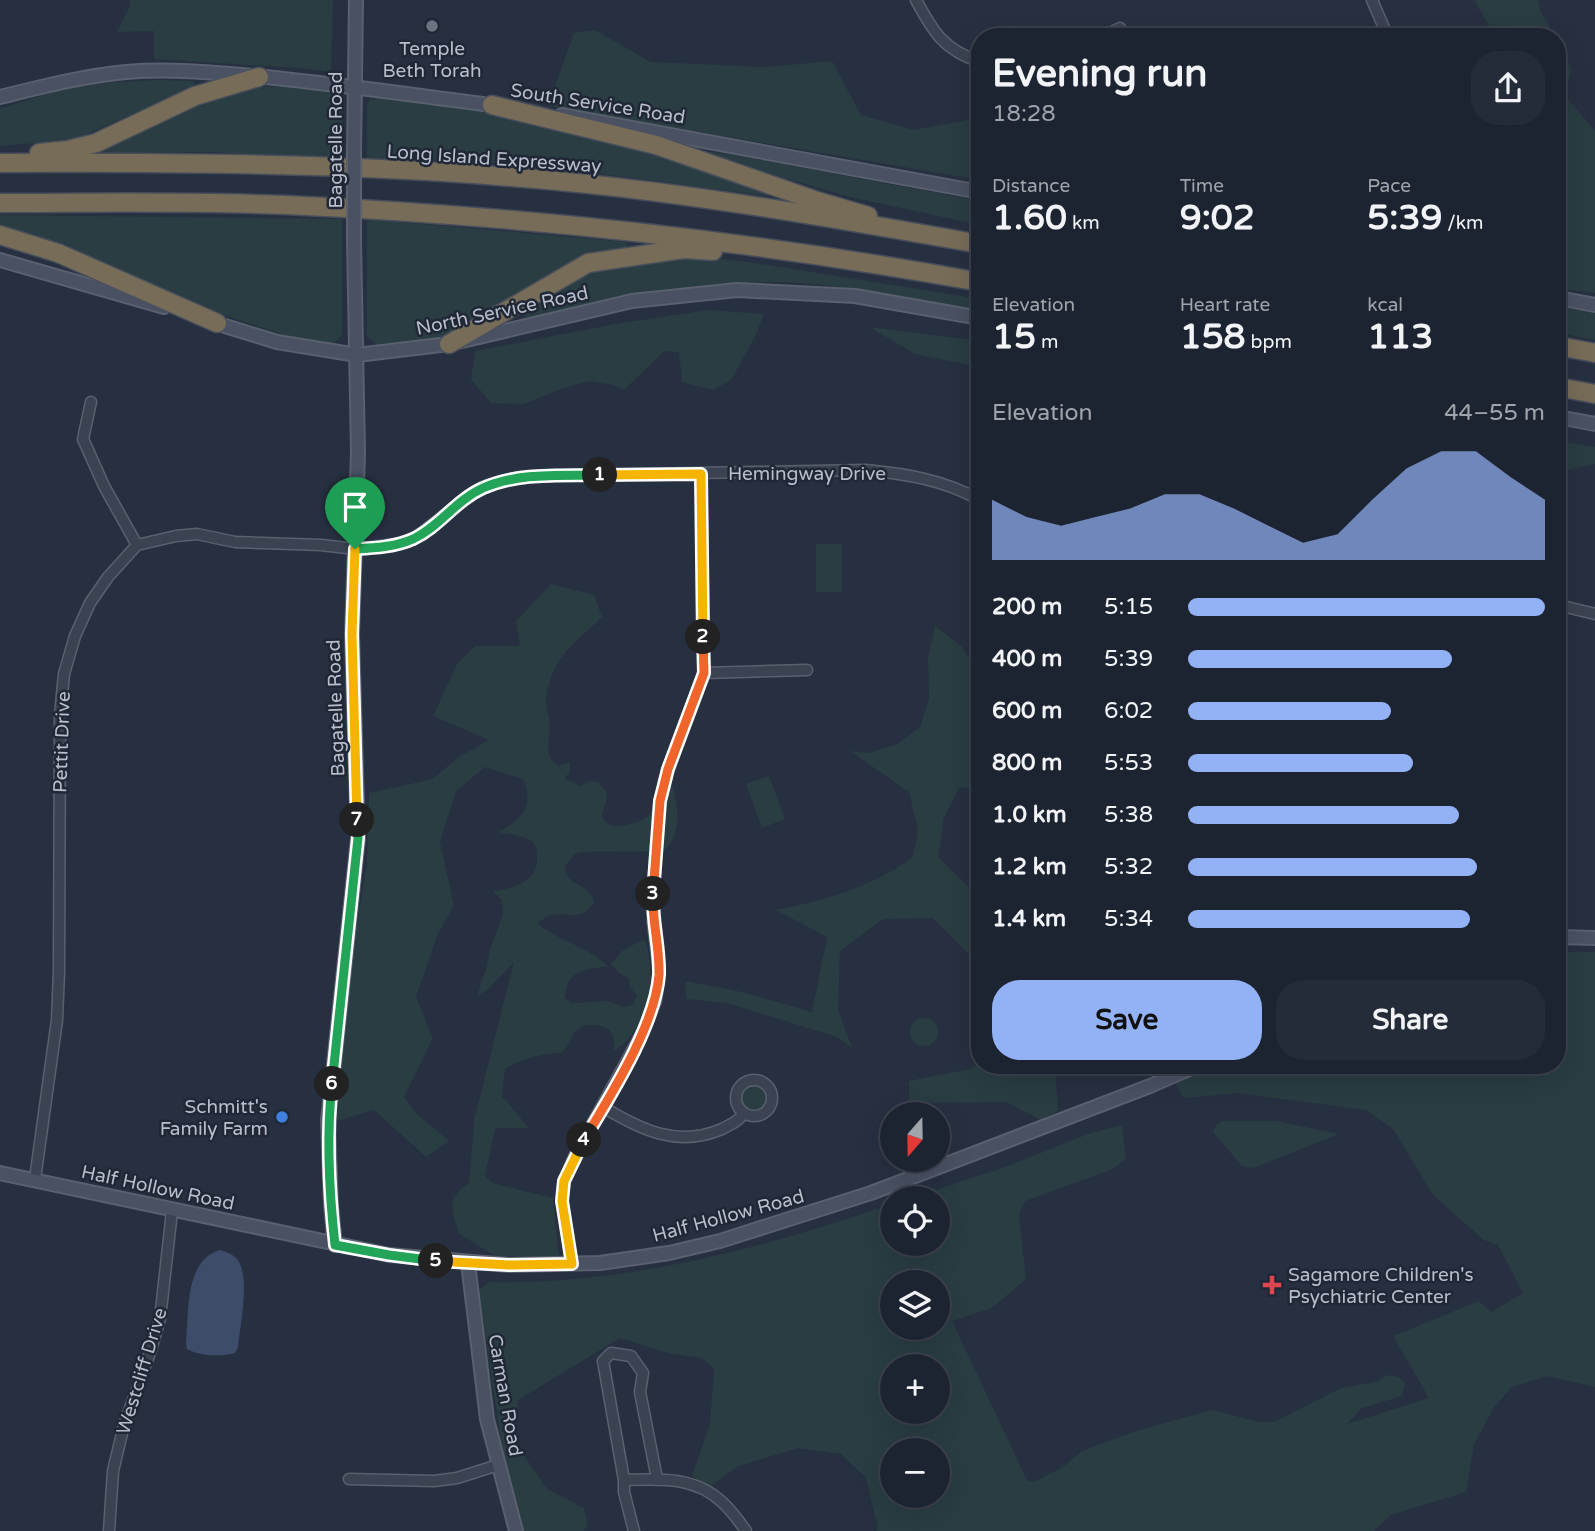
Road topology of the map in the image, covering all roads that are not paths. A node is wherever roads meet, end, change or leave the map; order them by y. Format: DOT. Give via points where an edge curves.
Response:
graph roads {
  1 [pos="356,0"];
  2 [pos="916,0"];
  3 [pos="1372,0"];
  4 [pos="1384,28"];
  5 [pos="971,59"];
  6 [pos="259,77"];
  7 [pos="354,86"];
  8 [pos="0,97"];
  9 [pos="492,105"];
  10 [pos="0,156"];
  11 [pos="0,163"];
  12 [pos="971,190"];
  13 [pos="0,203"];
  14 [pos="897,230"];
  15 [pos="0,235"];
  16 [pos="971,242"];
  17 [pos="0,260"];
  18 [pos="915,270"];
  19 [pos="971,280"];
  20 [pos="1566,300"];
  21 [pos="1595,305"];
  22 [pos="971,316"];
  23 [pos="217,323"];
  24 [pos="449,344"];
  25 [pos="1566,348"];
  26 [pos="1595,353"];
  27 [pos="357,355"];
  28 [pos="1566,389"];
  29 [pos="1595,394"];
  30 [pos="91,402"];
  31 [pos="1566,419"];
  32 [pos="1595,424"];
  33 [pos="701,474"];
  34 [pos="971,496"];
  35 [pos="137,545"];
  36 [pos="355,549"];
  37 [pos="1566,608"];
  38 [pos="1595,614"];
  39 [pos="807,670"];
  40 [pos="704,673"];
  41 [pos="1566,937"];
  42 [pos="1595,938"];
  43 [pos="1178,1074"];
  44 [pos="603,1107"];
  45 [pos="744,1113"];
  46 [pos="0,1173"];
  47 [pos="34,1179"];
  48 [pos="172,1211"];
  49 [pos="335,1245"];
  50 [pos="468,1263"];
  51 [pos="572,1264"];
  52 [pos="499,1465"];
  53 [pos="349,1479"];
  54 [pos="657,1479"];
  55 [pos="624,1480"];
  56 [pos="109,1531"];
  57 [pos="516,1531"];
  58 [pos="634,1531"];
  59 [pos="746,1531"];
  1 -- 7 [label="main road, Bagatelle Road"];
  2 -- 5 [label="street" via="932,31"];
  3 -- 4 [label="street"];
  6 -- 7 [label="main road, South Service Road"];
  6 -- 8 [label="main road, South Service Road" via="126,72"];
  6 -- 10 [label="highway" via="195,96 96,143"];
  7 -- 9 [label="main road, South Service Road"];
  7 -- 27 [label="main road, Bagatelle Road, bridge"];
  9 -- 12 [label="main road, South Service Road" via="589,118"];
  9 -- 14 [label="highway" via="656,145 862,213"];
  11 -- 14 [label="highway, Long Island Expressway" via="285,165 522,179 655,192"];
  13 -- 18 [label="highway" via="284,205 532,220"];
  14 -- 16 [label="highway, Long Island Expressway"];
  15 -- 23 [label="highway" via="58,253"];
  17 -- 23 [label="main road, North Service Road"];
  18 -- 19 [label="highway"];
  18 -- 24 [label="highway" via="684,249 588,263"];
  20 -- 21 [label="main road"];
  22 -- 24 [label="main road, North Service Road" via="855,296 737,289 632,301"];
  23 -- 27 [label="main road, North Service Road" via="277,342"];
  24 -- 27 [label="main road, North Service Road"];
  25 -- 26 [label="highway"];
  27 -- 36 [label="main road, Bagatelle Road"];
  28 -- 29 [label="highway"];
  30 -- 35 [label="street" via="83,439"];
  31 -- 32 [label="main road"];
  33 -- 34 [label="street, Hemingway Drive" via="866,470 937,481"];
  33 -- 36 [label="street, Hemingway Drive" via="507,480 466,498 415,538"];
  33 -- 40 [label="street"];
  35 -- 36 [label="street" via="197,534 235,542"];
  35 -- 47 [label="street, Pettit Drive" via="90,603 64,674 60,971"];
  36 -- 49 [label="main road, Bagatelle Road" via="352,634 358,838 328,1120"];
  37 -- 38 [label="street"];
  39 -- 40 [label="street"];
  40 -- 44 [label="street" via="660,801 653,898 659,972 656,1001"];
  41 -- 42 [label="main road"];
  43 -- 51 [label="main road, Half Hollow Road" via="871,1193 745,1234 646,1257"];
  44 -- 45 [label="street" via="643,1130 686,1139 711,1134"];
  44 -- 51 [label="street" via="564,1181 562,1210"];
  46 -- 47 [label="main road, Half Hollow Road"];
  47 -- 48 [label="main road, Half Hollow Road"];
  48 -- 49 [label="main road, Half Hollow Road"];
  48 -- 56 [label="street, Westcliff Drive" via="160,1319 124,1425 113,1471"];
  49 -- 50 [label="main road, Half Hollow Road"];
  50 -- 51 [label="main road, Half Hollow Road"];
  50 -- 52 [label="main road, Carman Road" via="487,1419"];
  52 -- 53 [label="street" via="434,1481"];
  52 -- 57 [label="main road, Carman Road"];
  54 -- 55 [label="street"];
  54 -- 55 [label="street" via="640,1392 643,1373 631,1356 611,1353 603,1361"];
  54 -- 59 [label="street" via="692,1482 722,1501"];
  55 -- 58 [label="street"];
}
